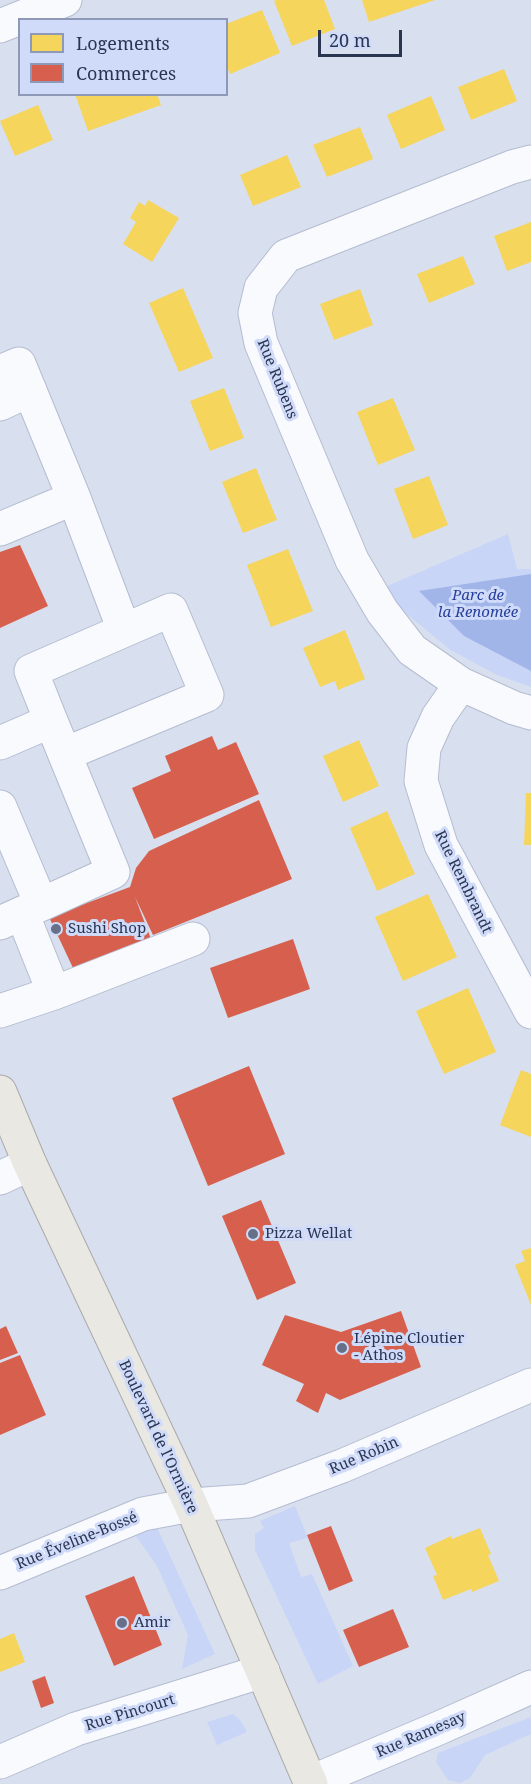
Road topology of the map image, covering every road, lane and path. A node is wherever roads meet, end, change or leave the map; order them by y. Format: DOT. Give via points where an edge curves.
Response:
graph roads {
  1 [pos="65,0"];
  2 [pos="20,18"];
  3 [pos="18,19"];
  4 [pos="0,26"];
  5 [pos="531,162"];
  6 [pos="16,375"];
  7 [pos="0,404"];
  8 [pos="74,498"];
  9 [pos="0,529"];
  10 [pos="124,630"];
  11 [pos="460,684"];
  12 [pos="531,713"];
  13 [pos="51,721"];
  14 [pos="3,733"];
  15 [pos="65,754"];
  16 [pos="0,807"];
  17 [pos="21,913"];
  18 [pos="193,939"];
  19 [pos="54,993"];
  20 [pos="0,1011"];
  21 [pos="531,1012"];
  22 [pos="0,1092"];
  23 [pos="30,1164"];
  24 [pos="0,1178"];
  25 [pos="531,1385"];
  26 [pos="191,1506"];
  27 [pos="0,1573"];
  28 [pos="262,1671"];
  29 [pos="531,1687"];
  30 [pos="0,1762"];
  31 [pos="311,1783"];
  1 -- 2 [label="street"];
  3 -- 4 [label="street"];
  5 -- 11 [label="street, Rue Rubens" via="286,256 261,288 255,313 261,343 352,560 382,611 412,650"];
  6 -- 7 [label="street"];
  6 -- 8 [label="street"];
  8 -- 9 [label="street"];
  8 -- 10 [label="street"];
  10 -- 13 [label="street" via="32,671"];
  10 -- 15 [label="street" via="171,610 207,694"];
  11 -- 12 [label="street, Rue Rubens"];
  11 -- 21 [label="street, Rue Rembrandt" via="424,748 421,781 441,845"];
  13 -- 14 [label="street"];
  13 -- 15 [label="street"];
  15 -- 17 [label="street" via="113,872"];
  16 -- 17 [label="street"];
  17 -- 19 [label="street"];
  18 -- 19 [label="street"];
  19 -- 20 [label="street"];
  22 -- 23 [label="main road, Boulevard de l'Ormière"];
  23 -- 24 [label="street"];
  23 -- 26 [label="main road, Boulevard de l'Ormière"];
  25 -- 26 [label="street, Rue Robin" via="342,1466 248,1501"];
  26 -- 27 [label="street, Rue Éveline-Bossé" via="143,1514"];
  26 -- 28 [label="main road, Boulevard de l'Ormière"];
  28 -- 30 [label="street, Rue Pincourt" via="76,1729"];
  28 -- 31 [label="main road, Boulevard de l'Ormière"];
  29 -- 31 [label="street, Rue Ramesay"];
}
